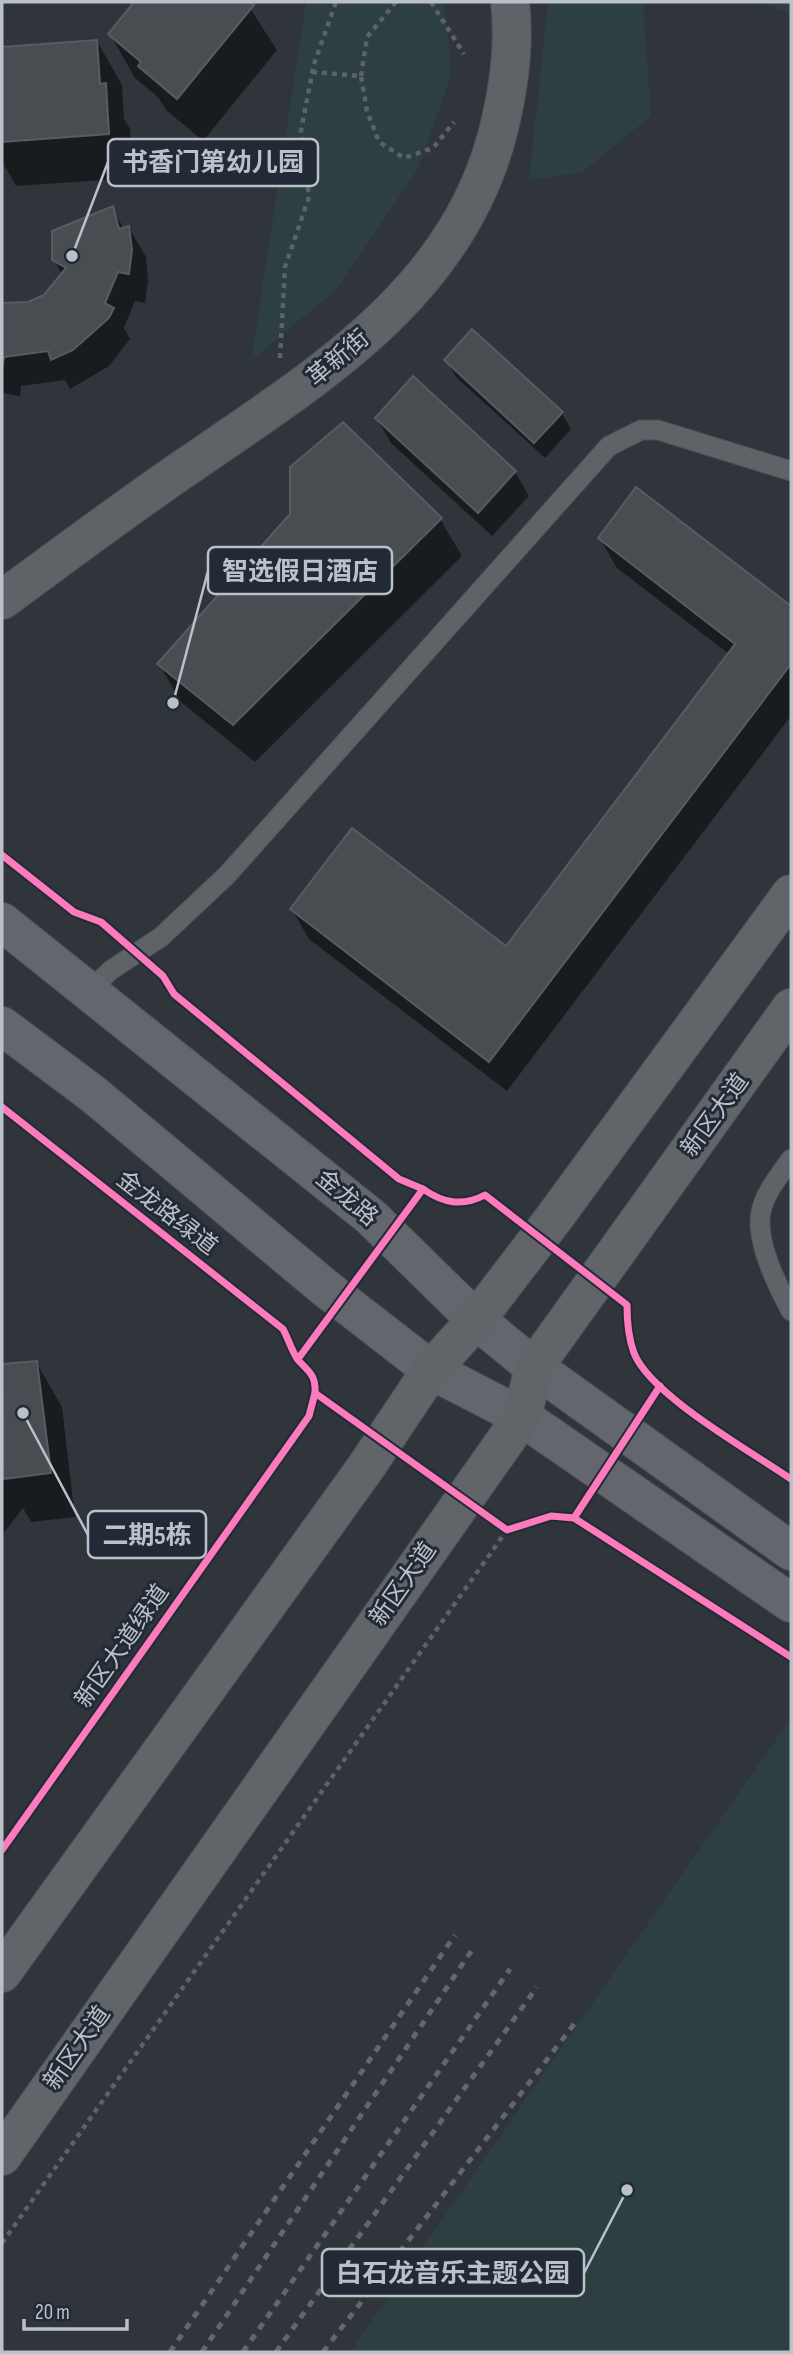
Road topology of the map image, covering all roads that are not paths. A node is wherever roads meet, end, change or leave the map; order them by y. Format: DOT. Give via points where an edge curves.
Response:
graph roads {
  1 [pos="510,2"];
  2 [pos="791,471"];
  3 [pos="2,600"];
  4 [pos="791,894"];
  5 [pos="2,922"];
  6 [pos="89,991"];
  7 [pos="791,1008"];
  8 [pos="2,1026"];
  9 [pos="791,1159"];
  10 [pos="791,1311"];
  11 [pos="475,1320"];
  12 [pos="534,1367"];
  13 [pos="431,1370"];
  14 [pos="522,1417"];
  15 [pos="791,1551"];
  16 [pos="791,1603"];
  17 [pos="2,1973"];
  18 [pos="2,2156"];
  1 -- 3 [label="street, 革新街" via="511,57 505,106 489,169 453,237 424,279 319,376"];
  2 -- 6 [label="lane" via="658,430 641,430 609,446 227,875 169,930"];
  4 -- 11 [label="main road"];
  5 -- 6 [label="main road, 金龙路"];
  6 -- 11 [label="main road, 金龙路" via="371,1217"];
  7 -- 12 [label="main road, 新区大道"];
  8 -- 13 [label="main road" via="93,1094"];
  9 -- 10 [label="lane" via="767,1194 760,1214 769,1271"];
  11 -- 12 [label="main road, 金龙路"];
  11 -- 13 [label="main road"];
  12 -- 14 [label="main road, 新区大道"];
  12 -- 15 [label="main road, 金龙路"];
  13 -- 14 [label="main road"];
  13 -- 17 [label="main road"];
  14 -- 16 [label="main road"];
  14 -- 18 [label="main road, 新区大道"];
}
